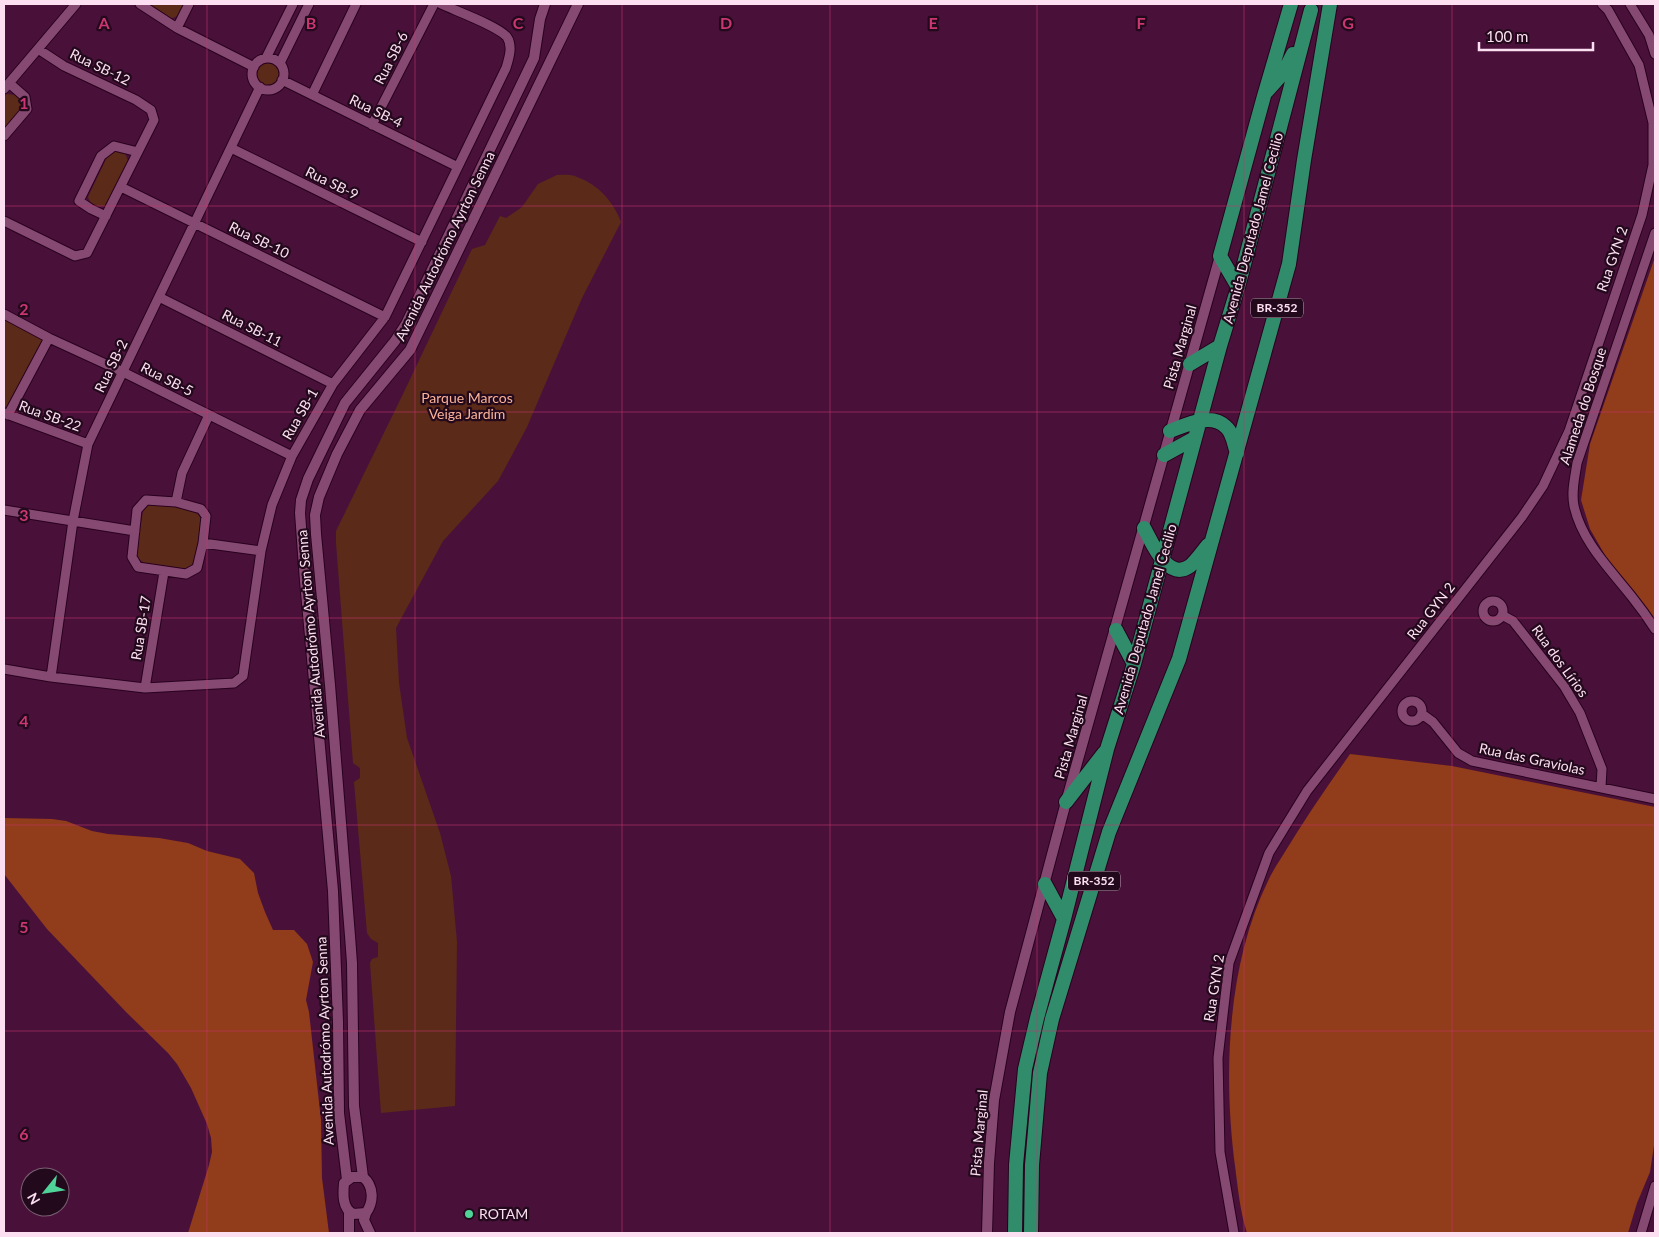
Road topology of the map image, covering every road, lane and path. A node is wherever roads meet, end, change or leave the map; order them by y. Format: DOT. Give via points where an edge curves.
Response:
graph roads {
  1 [pos="76,4"];
  2 [pos="140,4"];
  3 [pos="189,4"];
  4 [pos="294,4"];
  5 [pos="309,4"];
  6 [pos="356,4"];
  7 [pos="434,4"];
  8 [pos="441,4"];
  9 [pos="545,4"];
  10 [pos="578,4"];
  11 [pos="1291,4"];
  12 [pos="1330,4"];
  13 [pos="1602,4"];
  14 [pos="1630,4"];
  15 [pos="1312,7"];
  16 [pos="177,28"];
  17 [pos="38,49"];
  18 [pos="1655,54"];
  19 [pos="266,58"];
  20 [pos="280,63"];
  21 [pos="254,67"];
  22 [pos="282,80"];
  23 [pos="6,86"];
  24 [pos="260,87"];
  25 [pos="312,95"];
  26 [pos="1264,96"];
  27 [pos="372,124"];
  28 [pos="4,136"];
  29 [pos="231,148"];
  30 [pos="138,152"];
  31 [pos="458,167"];
  32 [pos="121,187"];
  33 [pos="106,216"];
  34 [pos="4,221"];
  35 [pos="195,223"];
  36 [pos="1655,233"];
  37 [pos="422,242"];
  38 [pos="1220,256"];
  39 [pos="1238,287"];
  40 [pos="159,297"];
  41 [pos="4,314"];
  42 [pos="385,317"];
  43 [pos="49,338"];
  44 [pos="1220,346"];
  45 [pos="1190,364"];
  46 [pos="123,372"];
  47 [pos="333,384"];
  48 [pos="6,414"];
  49 [pos="208,414"];
  50 [pos="1200,420"];
  51 [pos="1170,431"];
  52 [pos="1195,438"];
  53 [pos="88,444"];
  54 [pos="1237,453"];
  55 [pos="1164,455"];
  56 [pos="292,456"];
  57 [pos="176,502"];
  58 [pos="4,510"];
  59 [pos="74,521"];
  60 [pos="1144,528"];
  61 [pos="135,531"];
  62 [pos="1212,540"];
  63 [pos="203,543"];
  64 [pos="261,551"];
  65 [pos="1162,560"];
  66 [pos="164,572"];
  67 [pos="1502,615"];
  68 [pos="1655,628"];
  69 [pos="1116,630"];
  70 [pos="1134,664"];
  71 [pos="4,670"];
  72 [pos="51,677"];
  73 [pos="314,685"];
  74 [pos="330,685"];
  75 [pos="145,688"];
  76 [pos="1422,714"];
  77 [pos="1107,749"];
  78 [pos="1601,787"];
  79 [pos="1655,799"];
  80 [pos="1066,802"];
  81 [pos="1045,884"];
  82 [pos="1064,919"];
  83 [pos="363,1177"];
  84 [pos="347,1180"];
  85 [pos="1655,1186"];
  86 [pos="349,1212"];
  87 [pos="366,1213"];
  88 [pos="349,1233"];
  89 [pos="370,1233"];
  90 [pos="987,1233"];
  91 [pos="1015,1233"];
  92 [pos="1031,1233"];
  93 [pos="1234,1233"];
  94 [pos="1641,1233"];
  1 -- 17 [label="street"];
  2 -- 16 [label="street"];
  3 -- 16 [label="street"];
  4 -- 19 [label="street"];
  5 -- 20 [label="street"];
  6 -- 25 [label="street"];
  7 -- 27 [label="street, Rua SB-6"];
  8 -- 31 [label="street, Rua SB-1" via="499,30 508,38 511,51 506,68"];
  9 -- 73 [label="street, Avenida Autodrómo Ayrton Senna" via="534,58 406,324 345,403 308,479 300,512"];
  10 -- 74 [label="street, Avenida Autodrómo Ayrton Senna" via="410,350 360,410 327,474 315,516"];
  11 -- 26 [label="highway"];
  12 -- 54 [label="highway, BR-352" via="1290,264"];
  13 -- 93 [label="street, Rua GYN 2" via="1638,65 1653,123 1654,165 1642,215 1569,431 1543,486 1522,518 1307,791 1269,852 1229,963 1218,1058 1220,1152"];
  14 -- 18 [label="street" via="1649,35"];
  15 -- 26 [label="highway" via="1291,60"];
  15 -- 39 [label="highway, Avenida Deputado Jamel Cecilio / BR-352"];
  16 -- 21 [label="street"];
  17 -- 23 [label="street"];
  17 -- 30 [label="street, Rua SB-12" via="64,66 151,110 154,120"];
  19 -- 20 [label="street"];
  19 -- 21 [label="street"];
  20 -- 22 [label="street" via="284,72"];
  21 -- 24 [label="street" via="253,76"];
  22 -- 24 [label="street" via="275,88"];
  22 -- 25 [label="street, Rua SB-4"];
  23 -- 28 [label="street" via="25,97 27,110"];
  24 -- 29 [label="street, Rua SB-2"];
  25 -- 27 [label="street, Rua SB-4"];
  26 -- 38 [label="highway"];
  27 -- 31 [label="street, Rua SB-4"];
  29 -- 35 [label="street, Rua SB-2"];
  29 -- 37 [label="street, Rua SB-9"];
  30 -- 32 [label="street"];
  30 -- 33 [label="street" via="114,146 101,156 80,201"];
  31 -- 37 [label="street, Rua SB-1"];
  32 -- 33 [label="street"];
  32 -- 35 [label="street, Rua SB-10"];
  33 -- 34 [label="street" via="87,253 75,256"];
  35 -- 40 [label="street, Rua SB-2"];
  35 -- 42 [label="street, Rua SB-10"];
  36 -- 68 [label="street, Alameda do Bosque" via="1573,486 1574,505 1583,531"];
  37 -- 42 [label="street, Rua SB-1"];
  38 -- 39 [label="highway"];
  38 -- 45 [label="street, Pista Marginal"];
  39 -- 44 [label="highway, Avenida Deputado Jamel Cecilio / BR-352"];
  40 -- 46 [label="street, Rua SB-2"];
  40 -- 47 [label="street, Rua SB-11"];
  41 -- 43 [label="street, Rua SB-5"];
  42 -- 47 [label="street, Rua SB-1"];
  43 -- 46 [label="street, Rua SB-5"];
  43 -- 48 [label="street"];
  44 -- 45 [label="highway"];
  44 -- 50 [label="highway, Avenida Deputado Jamel Cecilio / BR-352"];
  45 -- 51 [label="street, Pista Marginal"];
  46 -- 49 [label="street, Rua SB-5"];
  46 -- 53 [label="street, Rua SB-2"];
  47 -- 56 [label="street, Rua SB-1"];
  48 -- 53 [label="street, Rua SB-22"];
  49 -- 56 [label="street, Rua SB-5"];
  49 -- 57 [label="street" via="182,474"];
  50 -- 51 [label="highway"];
  50 -- 52 [label="highway, Avenida Deputado Jamel Cecilio / BR-352"];
  50 -- 54 [label="highway" via="1227,427"];
  51 -- 55 [label="street, Pista Marginal"];
  52 -- 55 [label="highway"];
  52 -- 65 [label="highway, Avenida Deputado Jamel Cecilio / BR-352"];
  53 -- 59 [label="street, Rua SB-2"];
  54 -- 62 [label="highway, BR-352"];
  55 -- 60 [label="street, Pista Marginal"];
  56 -- 64 [label="street, Rua SB-1" via="272,505"];
  57 -- 61 [label="street" via="146,500 137,510"];
  57 -- 63 [label="street" via="201,510 206,516"];
  58 -- 59 [label="street"];
  59 -- 61 [label="street"];
  59 -- 72 [label="street, Rua SB-2"];
  60 -- 65 [label="highway"];
  60 -- 69 [label="street, Pista Marginal"];
  61 -- 66 [label="street" via="132,557 138,567"];
  62 -- 65 [label="highway" via="1188,568 1172,568"];
  62 -- 92 [label="highway, BR-352" via="1179,659 1109,832 1052,1019 1040,1073 1032,1165"];
  63 -- 64 [label="street"];
  63 -- 66 [label="street" via="197,568 186,574"];
  64 -- 75 [label="street, Rua SB-1" via="243,676 234,683"];
  65 -- 70 [label="highway, Avenida Deputado Jamel Cecilio / BR-352"];
  66 -- 75 [label="street, Rua SB-17"];
  67 -- 78 [label="street, Rua dos Lírios" via="1513,621 1564,686 1580,713 1602,769"];
  69 -- 70 [label="highway"];
  69 -- 80 [label="street, Pista Marginal"];
  70 -- 77 [label="highway, Avenida Deputado Jamel Cecilio / BR-352"];
  71 -- 72 [label="street, Rua SB-1"];
  72 -- 75 [label="street, Rua SB-1"];
  73 -- 74 [label="street"];
  73 -- 84 [label="street, Avenida Autodrómo Ayrton Senna" via="332,891 339,1113"];
  74 -- 83 [label="street, Avenida Autodrómo Ayrton Senna" via="352,963 354,1106"];
  76 -- 78 [label="street, Rua das Graviolas" via="1433,722 1458,753 1472,761"];
  77 -- 80 [label="highway"];
  77 -- 82 [label="highway, Avenida Deputado Jamel Cecilio / BR-352"];
  78 -- 79 [label="street, Rua das Graviolas"];
  80 -- 81 [label="street, Pista Marginal"];
  81 -- 82 [label="highway"];
  81 -- 90 [label="street, Pista Marginal" via="1010,1012 1000,1063 989,1163"];
  82 -- 91 [label="highway, Avenida Deputado Jamel Cecilio / BR-352" via="1025,1069 1016,1165"];
  83 -- 84 [label="street"];
  83 -- 87 [label="street, Avenida Autodrómo Ayrton Senna" via="372,1195 371,1206"];
  84 -- 86 [label="street, Avenida Autodrómo Ayrton Senna" via="344,1183 344,1200"];
  85 -- 94 [label="street"];
  86 -- 87 [label="street"];
  86 -- 88 [label="street, Avenida Autodrómo Ayrton Senna"];
  87 -- 89 [label="street, Avenida Autodrómo Ayrton Senna" via="364,1220"];
}
